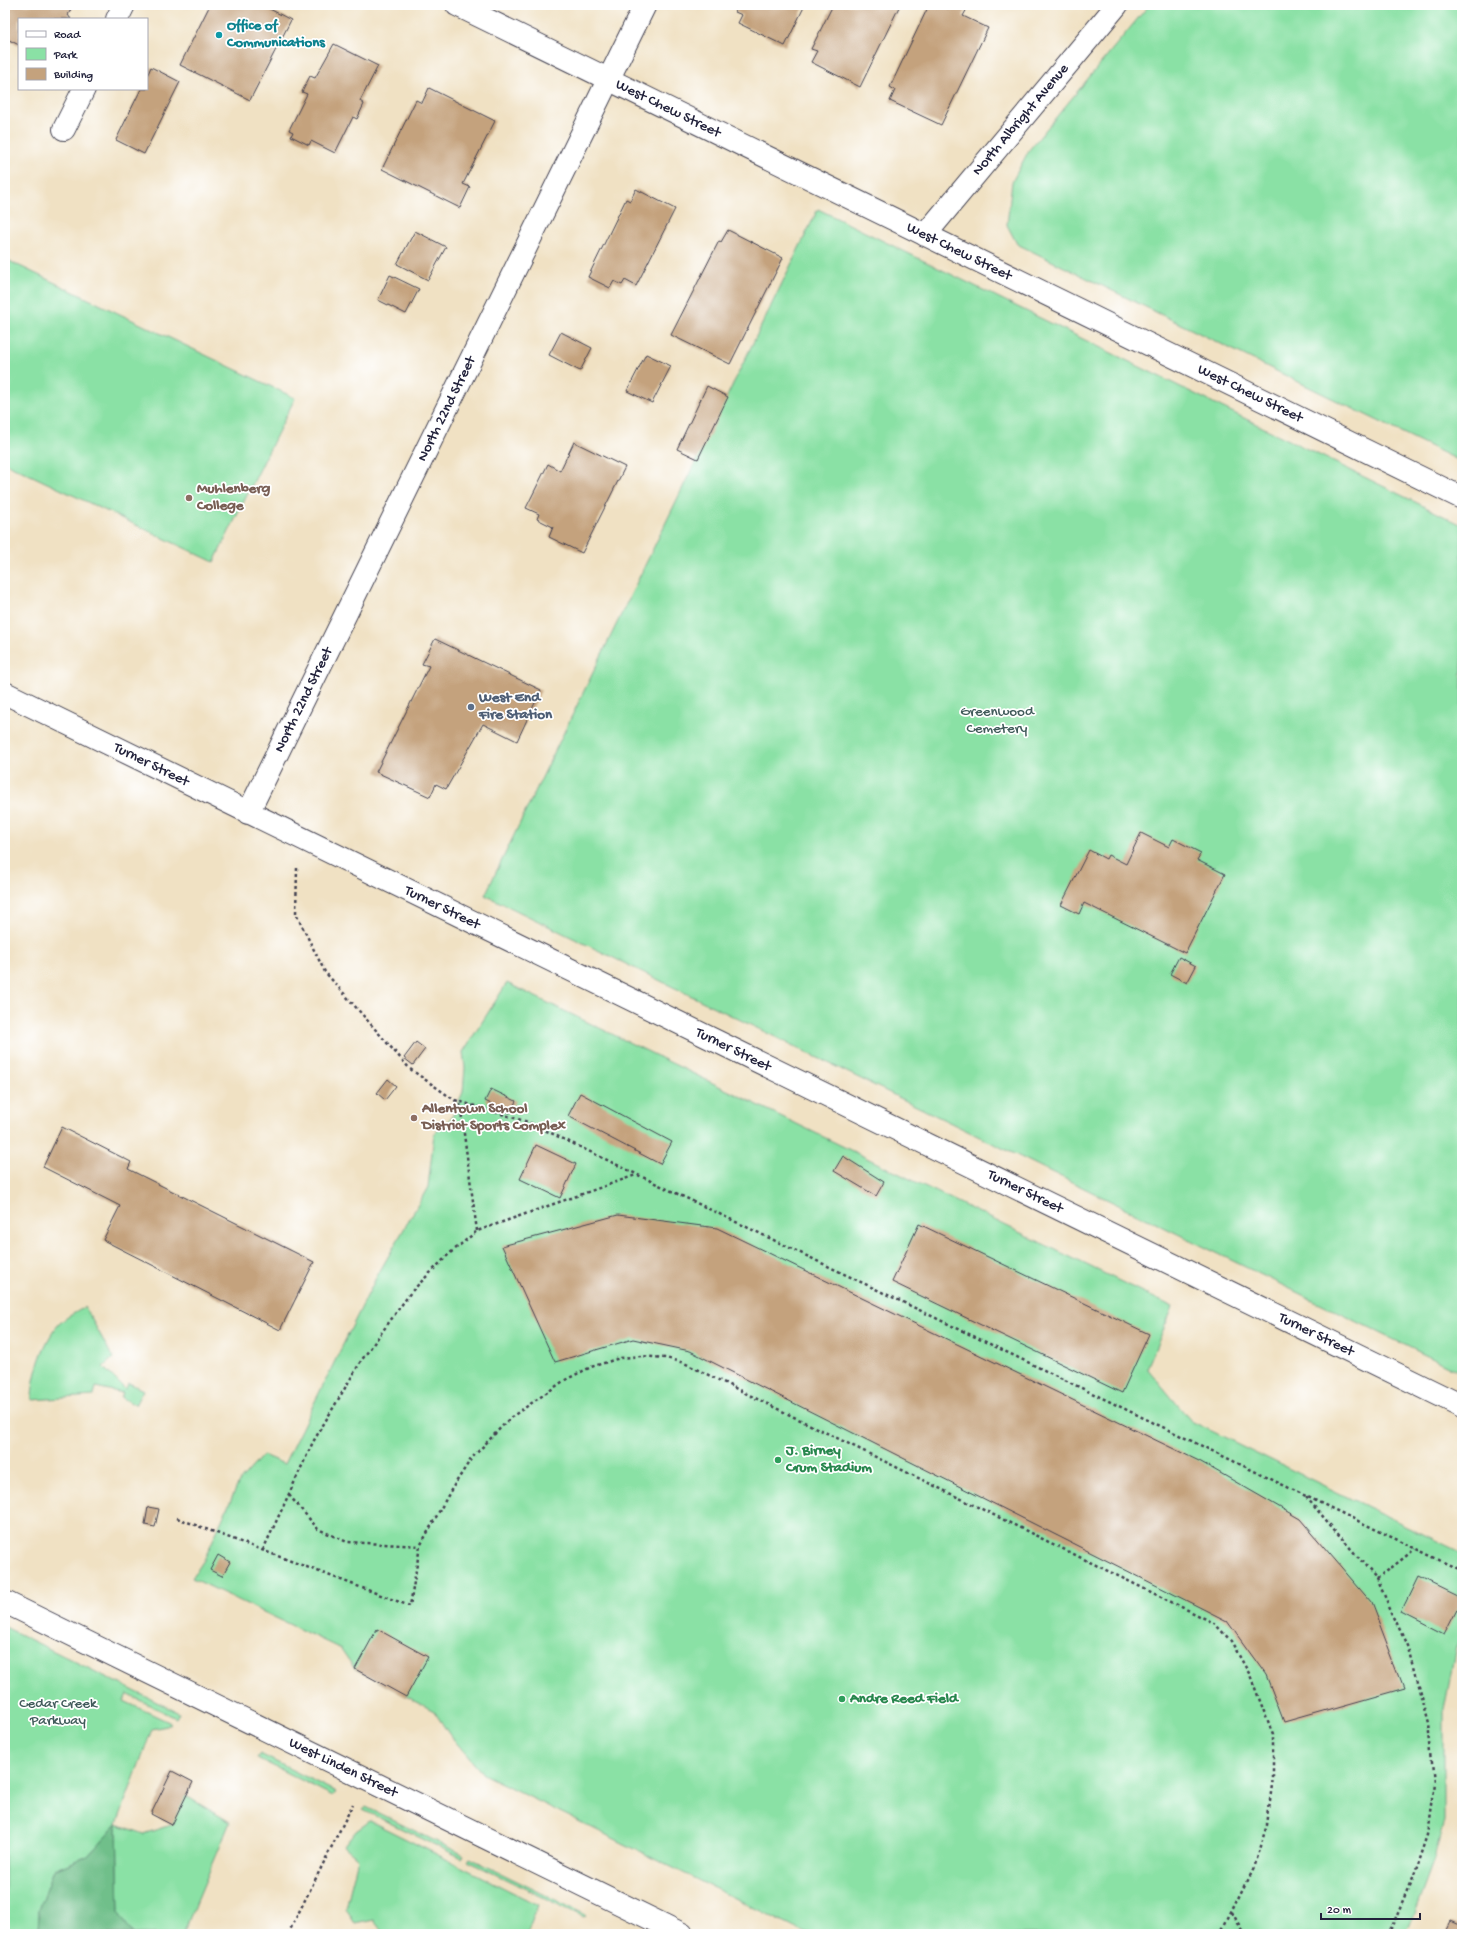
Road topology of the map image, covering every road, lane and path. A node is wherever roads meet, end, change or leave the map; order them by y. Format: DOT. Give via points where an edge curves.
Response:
graph roads {
  1 [pos="124,5"];
  2 [pos="457,5"];
  3 [pos="645,5"];
  4 [pos="1117,5"];
  5 [pos="118,18"];
  6 [pos="608,80"];
  7 [pos="84,90"];
  8 [pos="64,129"];
  9 [pos="925,235"];
  10 [pos="1462,498"];
  11 [pos="5,694"];
  12 [pos="248,813"];
  13 [pos="297,866"];
  14 [pos="455,1100"];
  15 [pos="637,1175"];
  16 [pos="477,1231"];
  17 [pos="1462,1406"];
  18 [pos="289,1495"];
  19 [pos="1304,1495"];
  20 [pos="177,1518"];
  21 [pos="420,1546"];
  22 [pos="1415,1549"];
  23 [pos="263,1550"];
  24 [pos="1462,1572"];
  25 [pos="1377,1578"];
  26 [pos="5,1602"];
  27 [pos="366,1779"];
  28 [pos="1232,1912"];
  29 [pos="288,1934"];
  30 [pos="682,1934"];
  31 [pos="1220,1934"];
  32 [pos="1244,1934"];
  33 [pos="1389,1934"];
  1 -- 5 [label="street"];
  2 -- 6 [label="street, West Chew Street"];
  3 -- 6 [label="street, North 22nd Street"];
  4 -- 9 [label="street, North Albright Avenue"];
  6 -- 9 [label="street, West Chew Street"];
  6 -- 12 [label="street, North 22nd Street"];
  7 -- 8 [label="street"];
  9 -- 10 [label="street, West Chew Street"];
  11 -- 12 [label="street, Turner Street"];
  12 -- 17 [label="street, Turner Street"];
  13 -- 14 [label="path" via="296,914 325,972 410,1069"];
  14 -- 15 [label="path" via="528,1122"];
  14 -- 16 [label="path" via="460,1104"];
  15 -- 16 [label="path"];
  15 -- 19 [label="path"];
  16 -- 18 [label="path" via="449,1254 411,1292 361,1360 314,1442"];
  18 -- 21 [label="path" via="318,1529 347,1542"];
  18 -- 23 [label="path"];
  19 -- 22 [label="path"];
  19 -- 25 [label="path"];
  20 -- 23 [label="path"];
  21 -- 23 [label="path" via="410,1606"];
  21 -- 28 [label="path" via="471,1459 510,1418 565,1380 592,1367 620,1358 642,1356 684,1363 1214,1623 1231,1641 1250,1676 1273,1735 1273,1777 1267,1824 1254,1865"];
  22 -- 24 [label="path"];
  22 -- 25 [label="path"];
  25 -- 33 [label="path" via="1408,1648 1428,1723 1434,1783 1427,1834"];
  26 -- 27 [label="street, West Linden Street"];
  27 -- 29 [label="path"];
  27 -- 30 [label="street, West Linden Street"];
  28 -- 31 [label="path"];
  28 -- 32 [label="path"];
}
